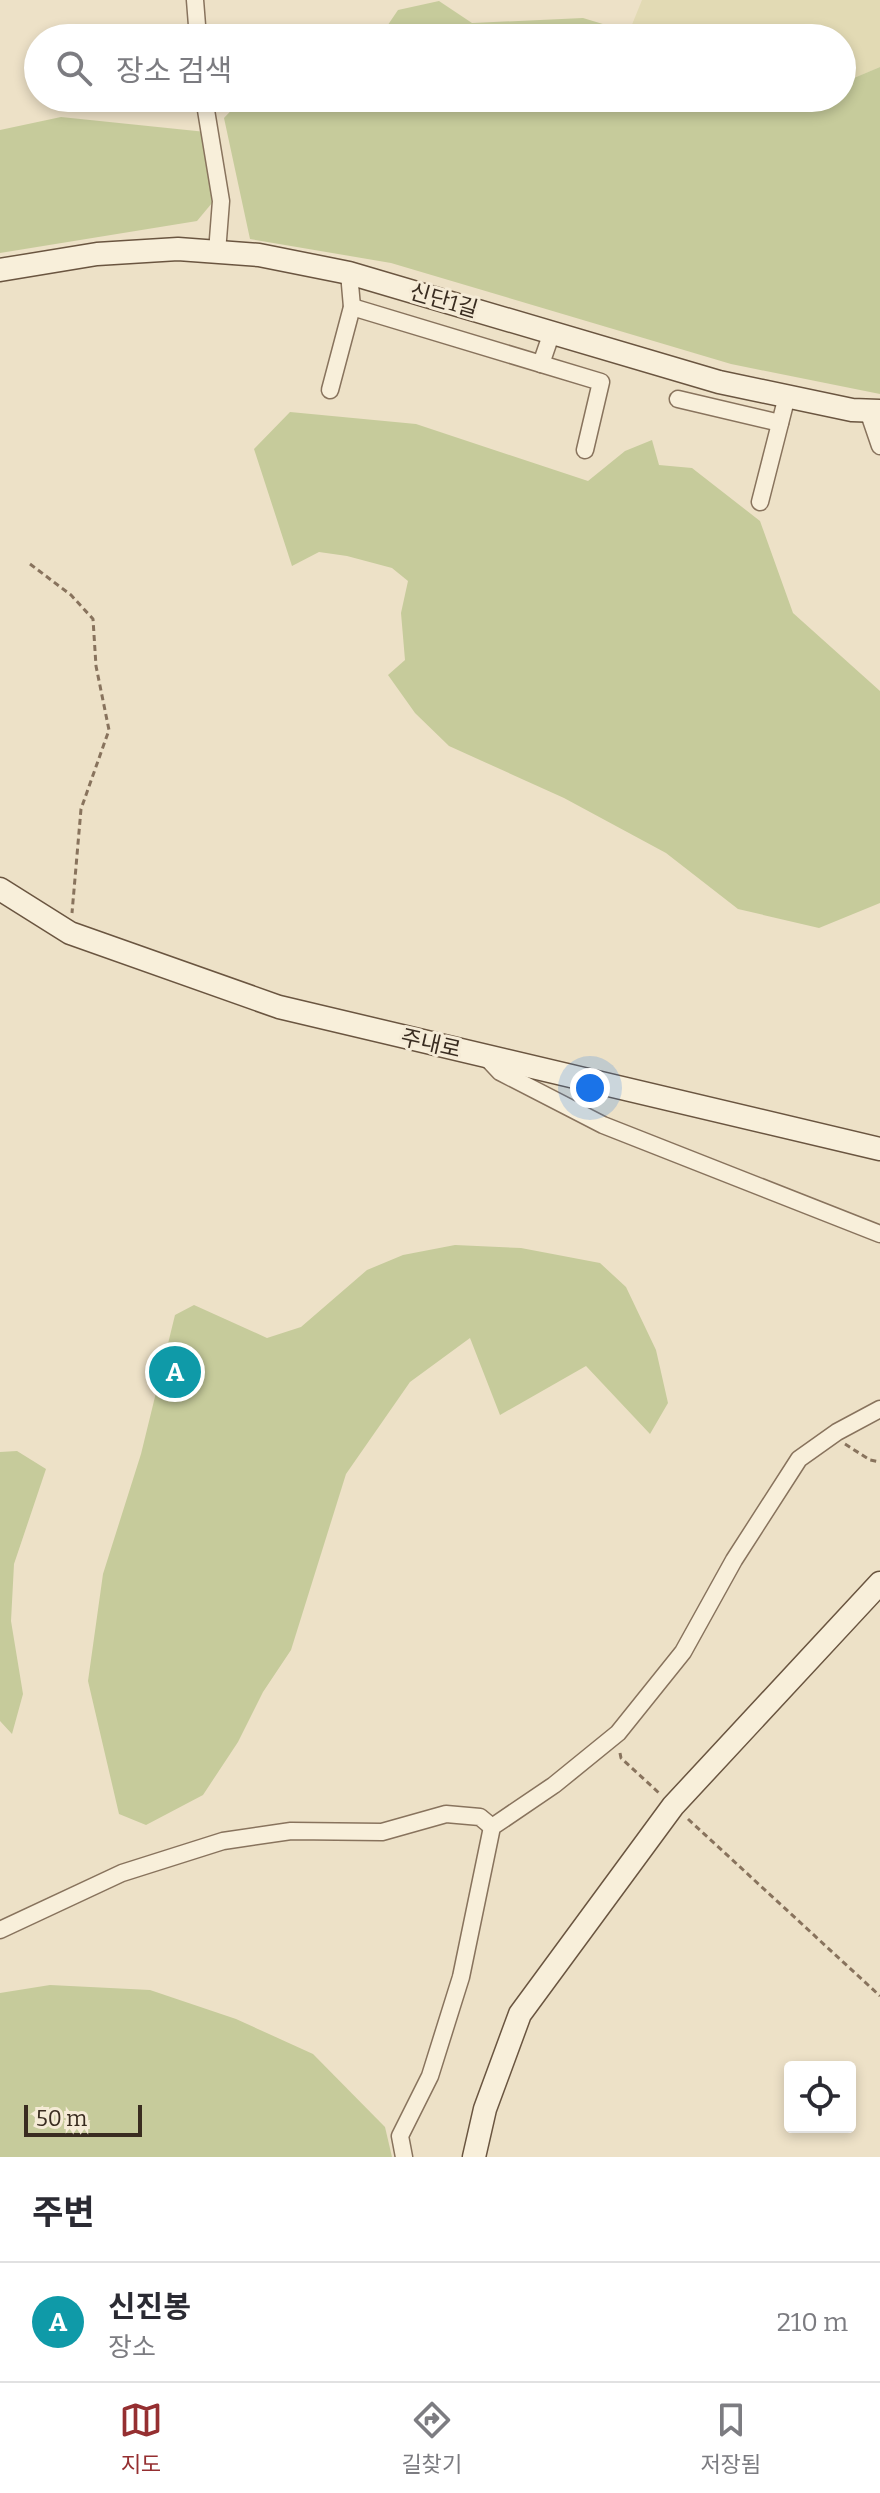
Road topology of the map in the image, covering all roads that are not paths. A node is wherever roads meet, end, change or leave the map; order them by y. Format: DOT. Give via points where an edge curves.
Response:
graph roads {
  1 [pos="195,0"];
  2 [pos="197,24"];
  3 [pos="206,112"];
  4 [pos="217,252"];
  5 [pos="0,270"];
  6 [pos="349,273"];
  7 [pos="352,307"];
  8 [pos="552,332"];
  9 [pos="541,364"];
  10 [pos="330,390"];
  11 [pos="787,396"];
  12 [pos="678,399"];
  13 [pos="874,411"];
  14 [pos="780,423"];
  15 [pos="880,446"];
  16 [pos="585,450"];
  17 [pos="760,502"];
  18 [pos="0,889"];
  19 [pos="484,1055"];
  20 [pos="880,1149"];
  21 [pos="880,1234"];
  22 [pos="880,1409"];
  23 [pos="880,1583"];
  24 [pos="492,1827"];
  25 [pos="0,1930"];
  26 [pos="404,2157"];
  27 [pos="474,2157"];
  1 -- 2 [label="street"];
  3 -- 4 [label="street" via="221,201"];
  4 -- 5 [label="street, 신단1길" via="97,254"];
  4 -- 6 [label="street, 신단1길"];
  6 -- 7 [label="street"];
  6 -- 8 [label="street, 신단1길"];
  7 -- 9 [label="street"];
  7 -- 10 [label="street"];
  8 -- 9 [label="street"];
  8 -- 11 [label="street, 신단1길" via="719,382"];
  9 -- 16 [label="street" via="601,382"];
  11 -- 13 [label="street, 신단1길"];
  11 -- 14 [label="street"];
  12 -- 14 [label="street"];
  13 -- 15 [label="street"];
  14 -- 17 [label="street"];
  18 -- 19 [label="street, 주내로" via="70,933 279,1007"];
  19 -- 20 [label="street, 주내로"];
  19 -- 21 [label="street" via="500,1072 603,1125"];
  22 -- 24 [label="street" via="799,1459 683,1652 618,1733"];
  23 -- 27 [label="street" via="673,1806 520,2014 485,2109"];
  24 -- 25 [label="street" via="480,1817 446,1814 382,1832 291,1831 223,1841 122,1873"];
  24 -- 26 [label="street" via="461,1977 430,2076 400,2136"];
}
